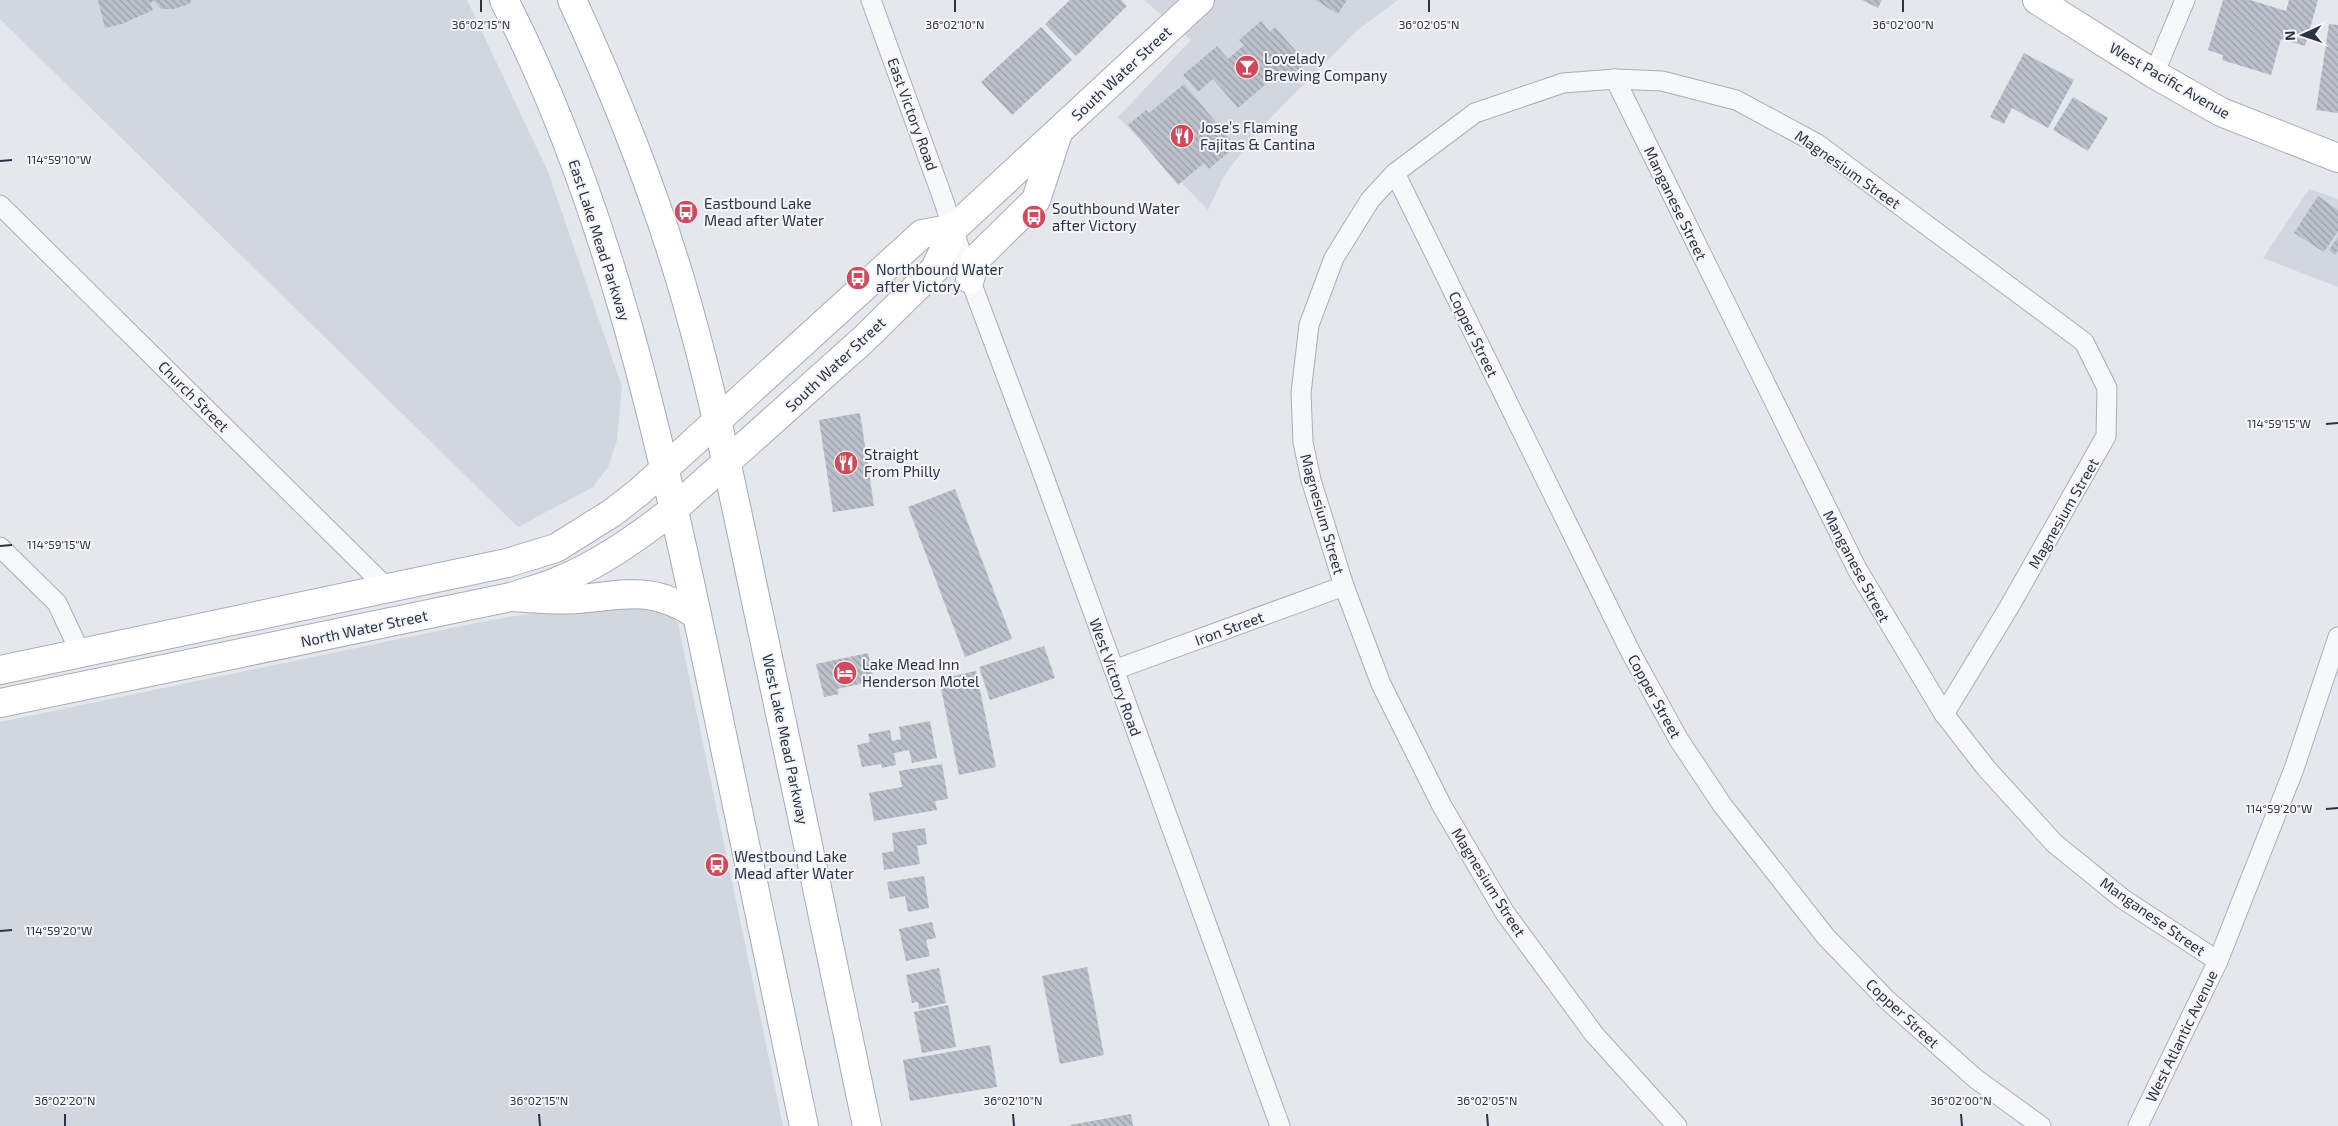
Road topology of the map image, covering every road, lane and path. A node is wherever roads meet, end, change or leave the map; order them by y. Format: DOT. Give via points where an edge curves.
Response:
graph roads {
  1 [pos="572,0"];
  2 [pos="872,0"];
  3 [pos="1200,0"];
  4 [pos="2037,0"];
  5 [pos="2185,0"];
  6 [pos="507,1"];
  7 [pos="2154,74"];
  8 [pos="1615,79"];
  9 [pos="1059,131"];
  10 [pos="2338,158"];
  11 [pos="1395,173"];
  12 [pos="0,205"];
  13 [pos="954,228"];
  14 [pos="970,279"];
  15 [pos="721,441"];
  16 [pos="690,445"];
  17 [pos="699,486"];
  18 [pos="669,489"];
  19 [pos="0,547"];
  20 [pos="1344,586"];
  21 [pos="387,588"];
  22 [pos="512,597"];
  23 [pos="697,615"];
  24 [pos="2338,637"];
  25 [pos="80,652"];
  26 [pos="0,670"];
  27 [pos="1114,670"];
  28 [pos="0,703"];
  29 [pos="1944,714"];
  30 [pos="2218,961"];
  31 [pos="805,1123"];
  32 [pos="866,1126"];
  33 [pos="1280,1126"];
  34 [pos="1677,1126"];
  35 [pos="2041,1126"];
  36 [pos="2138,1126"];
  1 -- 15 [label="main road" via="639,156 680,278"];
  2 -- 13 [label="street, East Victory Road"];
  3 -- 9 [label="main road, South Water Street"];
  4 -- 7 [label="main road, West Pacific Avenue"];
  5 -- 7 [label="street"];
  6 -- 18 [label="main road, East Lake Mead Parkway" via="550,99 594,213 635,350"];
  7 -- 10 [label="main road, West Pacific Avenue" via="2221,112"];
  8 -- 11 [label="street, Magnesium Street" via="1563,83 1475,113"];
  8 -- 29 [label="street, Manganese Street" via="1857,569"];
  8 -- 29 [label="street, Magnesium Street" via="1662,81 1736,100 1816,143 2084,342 2107,388 2106,436"];
  9 -- 13 [label="main road, South Water Street"];
  9 -- 14 [label="main road" via="1036,200 975,260"];
  11 -- 20 [label="street, Magnesium Street" via="1370,200 1334,258 1308,325 1300,393 1303,442 1310,480"];
  11 -- 35 [label="street, Copper Street" via="1631,653 1679,740 1723,806 1826,937 1886,1000 1976,1079"];
  12 -- 21 [label="street, Church Street"];
  13 -- 14 [label="street, West Victory Road"];
  13 -- 15 [label="main road, South Water Street" via="935,270 864,339"];
  13 -- 15 [label="main road, South Water Street" via="922,234"];
  14 -- 27 [label="street, West Victory Road"];
  15 -- 16 [label="main road, South Water Street"];
  15 -- 17 [label="main road, South Water Street"];
  15 -- 32 [label="main road, West Lake Mead Parkway"];
  16 -- 18 [label="main road, North Water Street"];
  17 -- 18 [label="main road, North Water Street"];
  18 -- 21 [label="main road, North Water Street" via="612,513 556,548 507,563"];
  18 -- 22 [label="main road, North Water Street" via="643,533 582,570"];
  18 -- 23 [label="main road"];
  19 -- 25 [label="street" via="57,603"];
  20 -- 27 [label="street, Iron Street"];
  20 -- 34 [label="street, Magnesium Street" via="1381,684 1442,806 1505,913 1594,1034"];
  21 -- 25 [label="main road, North Water Street"];
  22 -- 23 [label="main road" via="554,600 652,595 676,602"];
  22 -- 28 [label="main road, North Water Street"];
  23 -- 31 [label="main road"];
  24 -- 30 [label="street, West Atlantic Avenue" via="2294,769"];
  25 -- 26 [label="main road, North Water Street"];
  27 -- 33 [label="street, West Victory Road"];
  29 -- 30 [label="street, Manganese Street" via="1986,768 2054,843 2123,899"];
  30 -- 36 [label="street, West Atlantic Avenue"];
}
